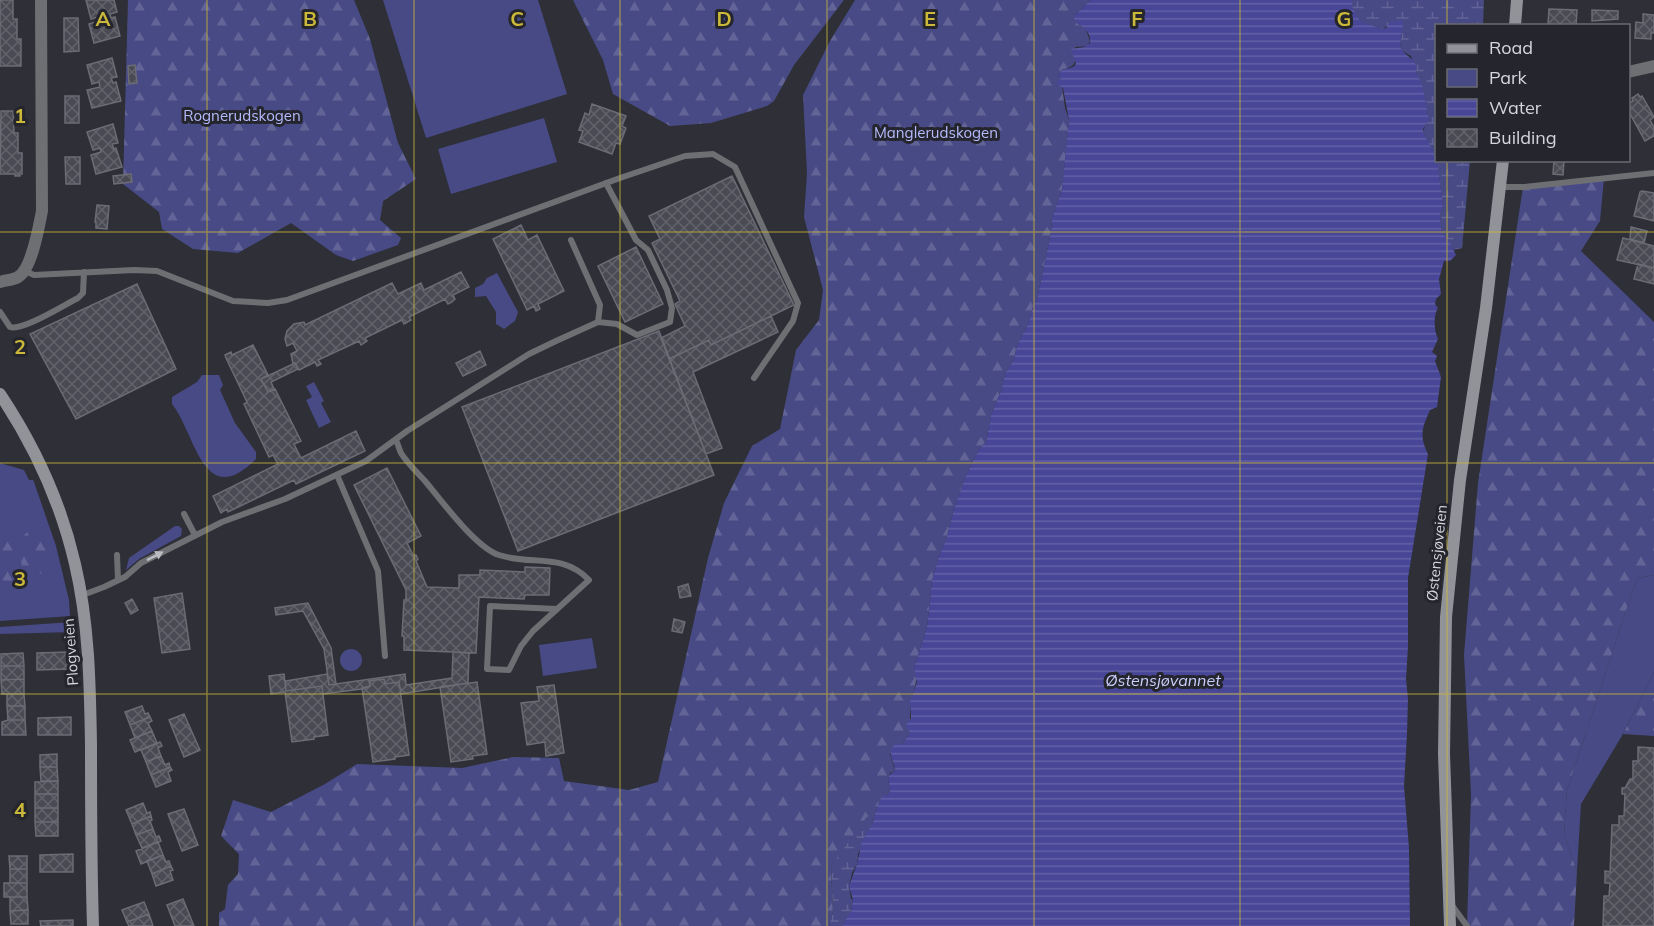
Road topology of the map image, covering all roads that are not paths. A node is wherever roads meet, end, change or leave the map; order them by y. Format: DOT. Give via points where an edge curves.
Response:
graph roads {
  1 [pos="41,0"];
  2 [pos="1517,0"];
  3 [pos="1515,24"];
  4 [pos="1654,66"];
  5 [pos="1630,72"];
  6 [pos="1503,162"];
  7 [pos="1654,173"];
  8 [pos="606,183"];
  9 [pos="1501,187"];
  10 [pos="571,240"];
  11 [pos="25,271"];
  12 [pos="84,272"];
  13 [pos="0,282"];
  14 [pos="0,312"];
  15 [pos="598,322"];
  16 [pos="754,378"];
  17 [pos="0,394"];
  18 [pos="396,440"];
  19 [pos="337,475"];
  20 [pos="183,514"];
  21 [pos="195,535"];
  22 [pos="117,555"];
  23 [pos="118,580"];
  24 [pos="80,596"];
  25 [pos="557,609"];
  26 [pos="385,656"];
  27 [pos="1449,901"];
  28 [pos="93,926"];
  29 [pos="1450,926"];
  30 [pos="1467,926"];
  1 -- 11 [label="street" via="43,188 40,224"];
  2 -- 3 [label="main road"];
  4 -- 5 [label="street"];
  6 -- 9 [label="main road, Østensjøveien"];
  7 -- 9 [label="lane"];
  8 -- 12 [label="lane" via="287,300 232,301 157,271"];
  8 -- 15 [label="lane" via="636,240 648,250 672,308 670,322 637,335 617,324"];
  8 -- 16 [label="lane" via="685,156 713,154 735,167 798,303 793,321"];
  9 -- 27 [label="main road, Østensjøveien" via="1449,569 1444,671"];
  10 -- 15 [label="lane" via="600,305"];
  11 -- 12 [label="lane" via="34,275"];
  11 -- 13 [label="street"];
  12 -- 14 [label="lane" via="83,293 25,325 10,327"];
  15 -- 18 [label="lane" via="529,354"];
  17 -- 24 [label="main road, Plogveien" via="48,480 75,563"];
  18 -- 19 [label="lane"];
  18 -- 25 [label="lane" via="401,453 487,549 499,555 557,562 582,572 589,580"];
  19 -- 21 [label="lane"];
  19 -- 26 [label="lane" via="378,571"];
  20 -- 21 [label="lane"];
  23 -- 21 [label="lane, one-way" via="141,563"];
  22 -- 23 [label="lane"];
  23 -- 24 [label="lane"];
  24 -- 28 [label="main road, Plogveien" via="90,699"];
  25 -- 25 [label="lane" via="521,646 509,670 488,669 489,606"];
  27 -- 29 [label="main road, Østensjøveien"];
  27 -- 30 [label="lane"];
}
